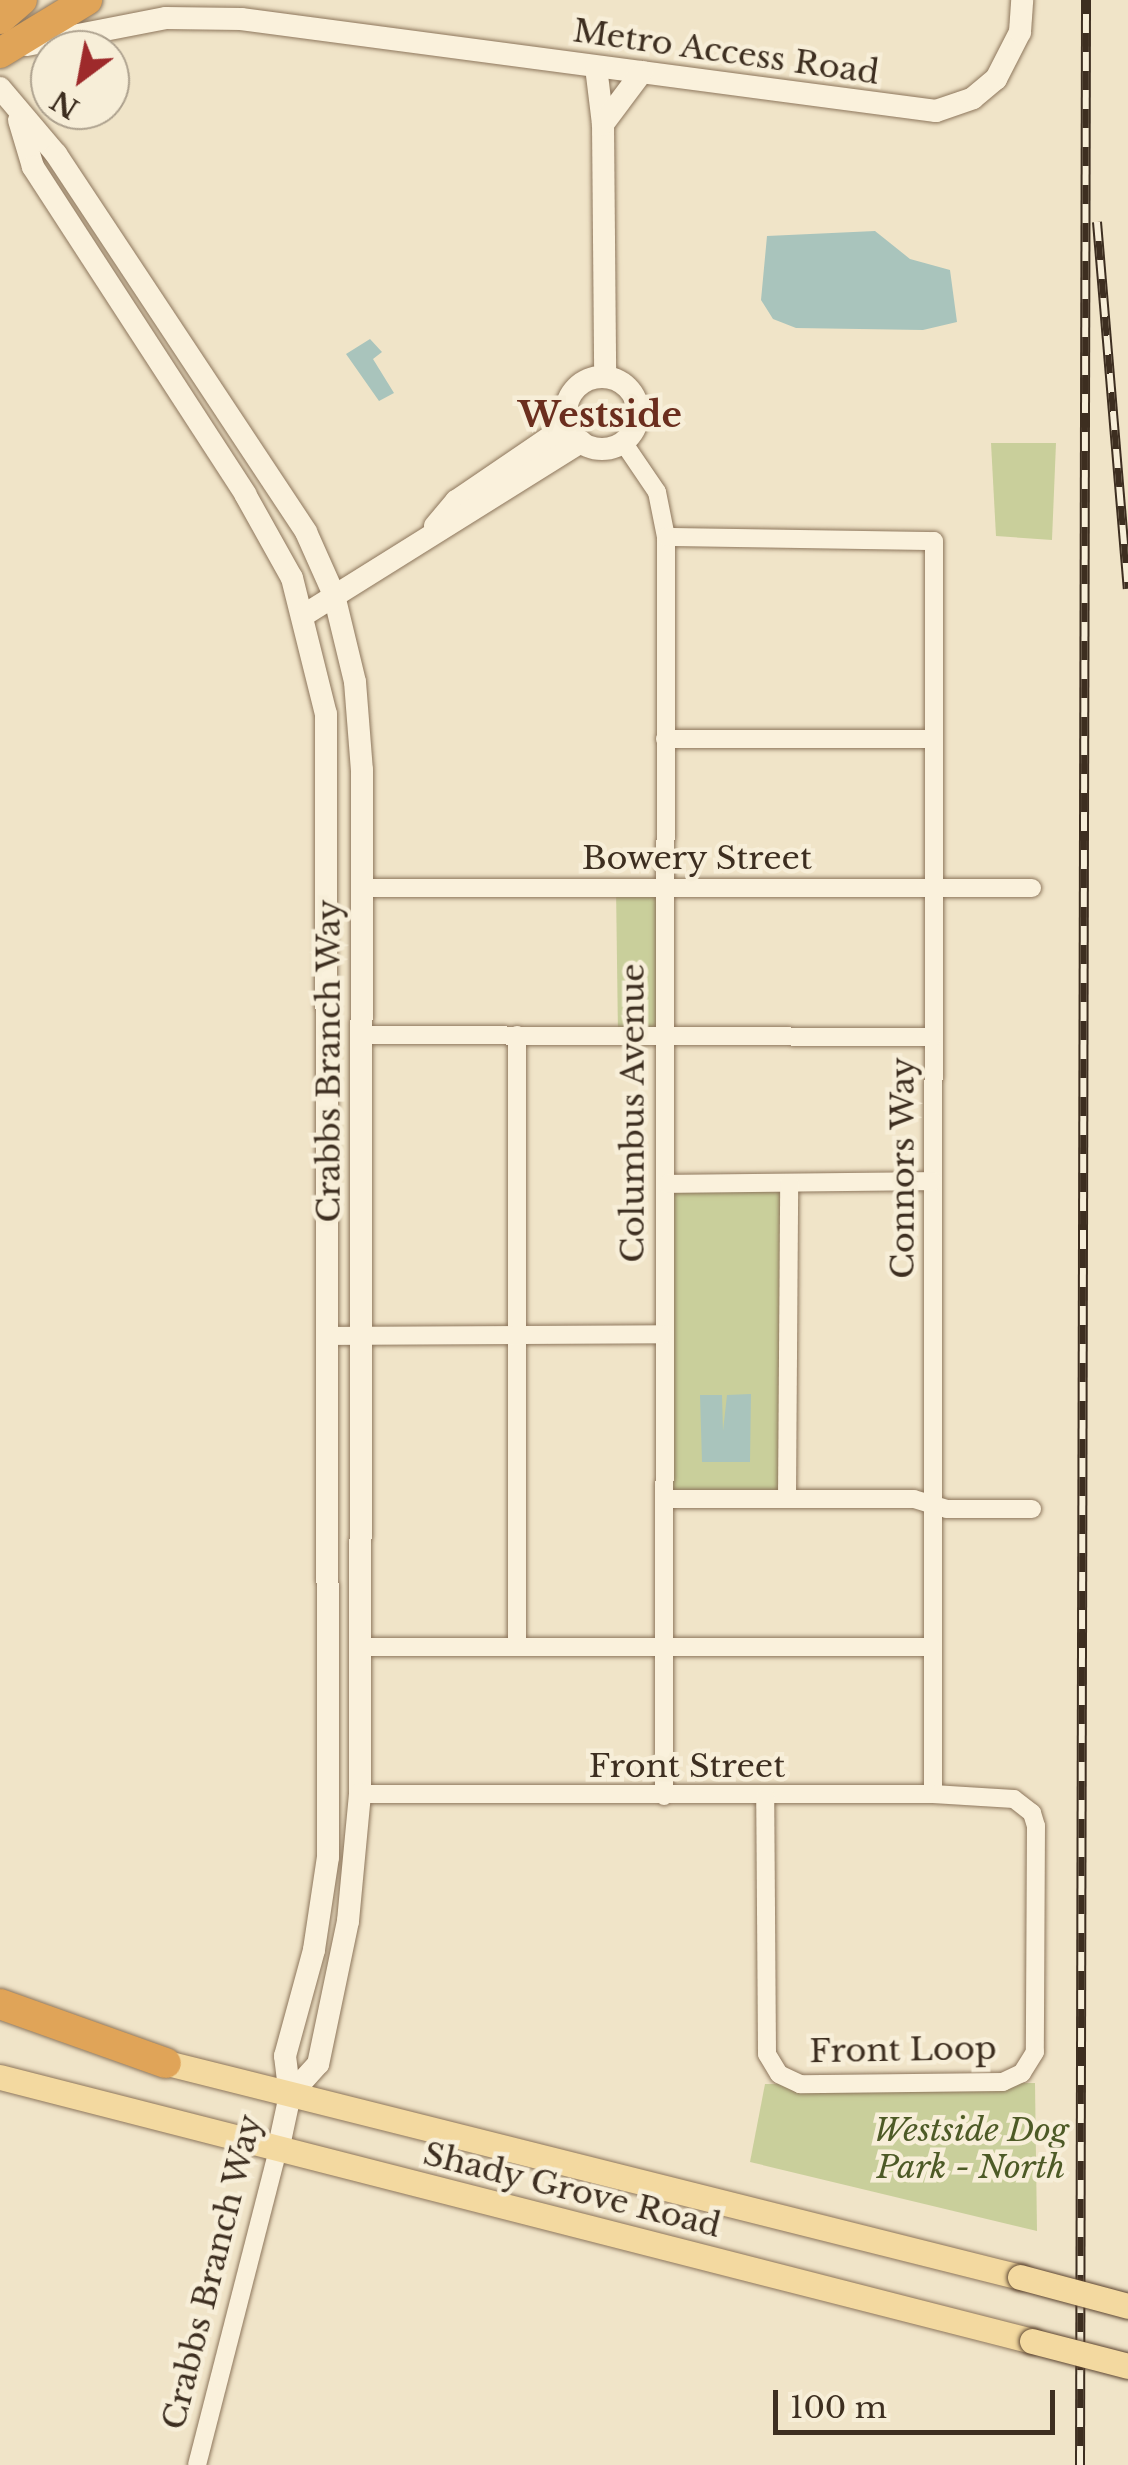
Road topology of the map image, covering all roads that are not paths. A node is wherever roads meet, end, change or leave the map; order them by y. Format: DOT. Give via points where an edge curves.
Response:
graph roads {
  1 [pos="22,0"];
  2 [pos="87,0"];
  3 [pos="1022,0"];
  4 [pos="0,19"];
  5 [pos="0,53"];
  6 [pos="596,67"];
  7 [pos="642,72"];
  8 [pos="0,88"];
  9 [pos="16,112"];
  10 [pos="603,124"];
  11 [pos="605,377"];
  12 [pos="575,433"];
  13 [pos="623,442"];
  14 [pos="666,537"];
  15 [pos="334,595"];
  16 [pos="304,616"];
  17 [pos="665,738"];
  18 [pos="933,740"];
  19 [pos="665,886"];
  20 [pos="361,888"];
  21 [pos="1032,888"];
  22 [pos="933,889"];
  23 [pos="360,1034"];
  24 [pos="517,1036"];
  25 [pos="665,1036"];
  26 [pos="933,1037"];
  27 [pos="933,1182"];
  28 [pos="788,1183"];
  29 [pos="667,1184"];
  30 [pos="664,1334"];
  31 [pos="518,1335"];
  32 [pos="328,1336"];
  33 [pos="361,1336"];
  34 [pos="786,1498"];
  35 [pos="665,1499"];
  36 [pos="932,1504"];
  37 [pos="1032,1510"];
  38 [pos="517,1647"];
  39 [pos="932,1647"];
  40 [pos="358,1648"];
  41 [pos="664,1648"];
  42 [pos="360,1794"];
  43 [pos="933,1794"];
  44 [pos="664,1796"];
  45 [pos="765,1797"];
  46 [pos="1014,1799"];
  47 [pos="0,2004"];
  48 [pos="0,2019"];
  49 [pos="166,2063"];
  50 [pos="0,2077"];
  51 [pos="290,2095"];
  52 [pos="278,2146"];
  53 [pos="1128,2306"];
  54 [pos="1128,2366"];
  55 [pos="197,2465"];
  1 -- 4 [label="highway"];
  2 -- 5 [label="highway"];
  3 -- 7 [label="main road, Metro Access Road" via="1020,32 996,79 951,109 860,104"];
  5 -- 6 [label="main road, Metro Access Road" via="87,30 202,18"];
  6 -- 7 [label="main road, Metro Access Road"];
  6 -- 10 [label="main road"];
  7 -- 10 [label="main road"];
  8 -- 9 [label="main road, Crabbs Branch Way"];
  9 -- 15 [label="main road, Crabbs Branch Way" via="56,154 306,532"];
  9 -- 16 [label="main road, Crabbs Branch Way" via="33,167 245,494 292,578"];
  10 -- 11 [label="main road"];
  11 -- 12 [label="main road" via="585,382 571,396"];
  11 -- 13 [label="main road" via="635,399 635,427"];
  12 -- 13 [label="main road" via="602,449"];
  12 -- 15 [label="main road" via="468,516 433,529"];
  13 -- 14 [label="street, Columbus Avenue" via="656,492"];
  14 -- 17 [label="street, Columbus Avenue"];
  14 -- 18 [label="street, Connors Way" via="934,541"];
  15 -- 16 [label="main road"];
  15 -- 20 [label="main road, Crabbs Branch Way" via="355,682"];
  16 -- 32 [label="main road, Crabbs Branch Way" via="326,714"];
  17 -- 18 [label="street"];
  17 -- 19 [label="street, Columbus Avenue"];
  18 -- 22 [label="street, Connors Way"];
  19 -- 20 [label="street, Bowery Street"];
  19 -- 22 [label="street, Bowery Street"];
  19 -- 25 [label="street, Columbus Avenue"];
  20 -- 23 [label="main road, Crabbs Branch Way"];
  21 -- 22 [label="street, Bowery Street"];
  22 -- 26 [label="street, Connors Way"];
  23 -- 24 [label="street"];
  23 -- 33 [label="main road, Crabbs Branch Way"];
  24 -- 25 [label="street"];
  24 -- 31 [label="street"];
  25 -- 26 [label="street"];
  25 -- 29 [label="street, Columbus Avenue"];
  26 -- 27 [label="street, Connors Way"];
  27 -- 28 [label="street"];
  27 -- 36 [label="street, Connors Way"];
  28 -- 29 [label="street"];
  28 -- 34 [label="street"];
  29 -- 30 [label="street, Columbus Avenue"];
  30 -- 31 [label="street"];
  30 -- 35 [label="street, Columbus Avenue"];
  31 -- 33 [label="street"];
  31 -- 38 [label="street"];
  32 -- 33 [label="street"];
  32 -- 51 [label="main road, Crabbs Branch Way" via="328,1857 314,1950 285,2056"];
  33 -- 40 [label="main road, Crabbs Branch Way"];
  34 -- 35 [label="street"];
  34 -- 36 [label="street"];
  35 -- 41 [label="street, Columbus Avenue"];
  36 -- 37 [label="street"];
  36 -- 39 [label="street, Connors Way"];
  38 -- 40 [label="street"];
  38 -- 41 [label="street"];
  39 -- 41 [label="street"];
  39 -- 43 [label="street, Connors Way"];
  40 -- 42 [label="main road, Crabbs Branch Way"];
  41 -- 44 [label="street, Columbus Avenue"];
  42 -- 44 [label="street, Front Street"];
  42 -- 51 [label="main road, Crabbs Branch Way" via="348,1921 318,2064"];
  43 -- 45 [label="street, Front Street"];
  43 -- 46 [label="street, Front Street"];
  44 -- 45 [label="street, Front Street"];
  45 -- 46 [label="street, Front Loop" via="767,2054 779,2074 800,2084 1003,2082 1030,2064 1036,1826 1032,1812"];
  47 -- 49 [label="highway"];
  48 -- 49 [label="main road, Shady Grove Road"];
  49 -- 51 [label="main road, Shady Grove Road"];
  50 -- 52 [label="main road, Shady Grove Road"];
  51 -- 52 [label="main road, Crabbs Branch Way"];
  51 -- 53 [label="main road, Shady Grove Road, bridge"];
  52 -- 54 [label="main road, Shady Grove Road, bridge"];
  52 -- 55 [label="street, Crabbs Branch Way"];
}
